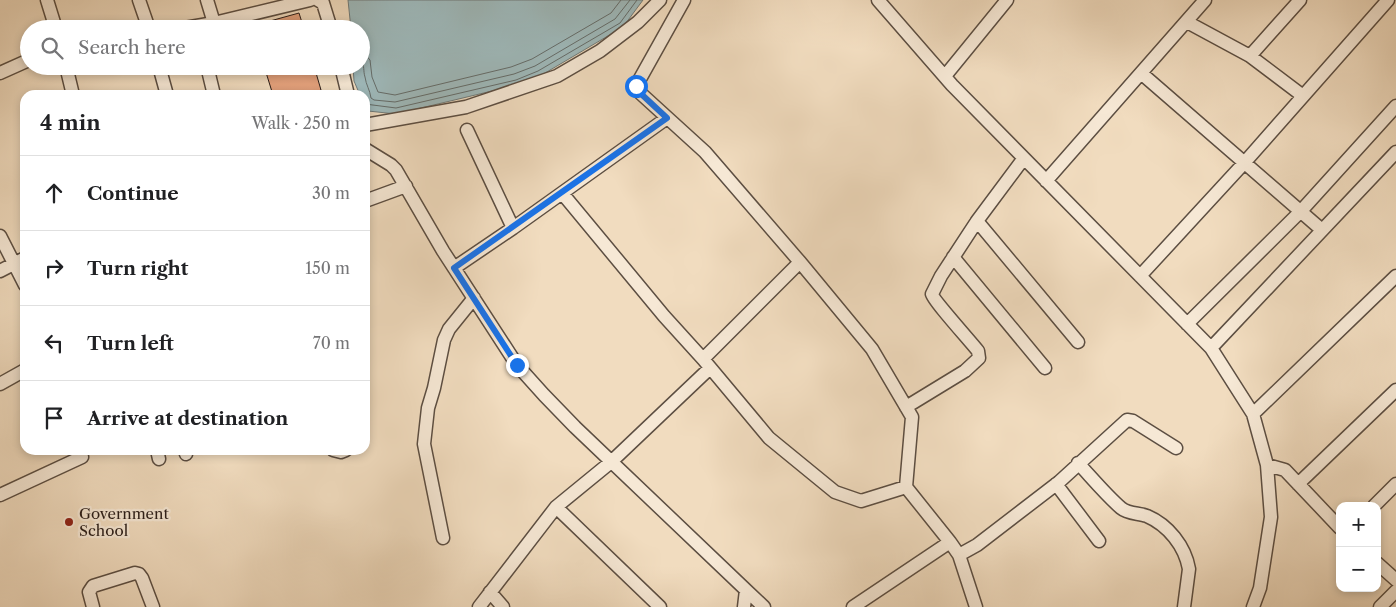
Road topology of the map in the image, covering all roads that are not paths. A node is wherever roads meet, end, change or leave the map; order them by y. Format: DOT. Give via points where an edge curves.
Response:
graph roads {
  1 [pos="47,0"];
  2 [pos="139,0"];
  3 [pos="207,0"];
  4 [pos="310,0"];
  5 [pos="318,0"];
  6 [pos="660,0"];
  7 [pos="684,0"];
  8 [pos="878,0"];
  9 [pos="1006,0"];
  10 [pos="1205,0"];
  11 [pos="1300,0"];
  12 [pos="1388,0"];
  13 [pos="275,4"];
  14 [pos="53,20"];
  15 [pos="146,20"];
  16 [pos="213,20"];
  17 [pos="224,20"];
  18 [pos="328,20"];
  19 [pos="1187,22"];
  20 [pos="1250,56"];
  21 [pos="20,64"];
  22 [pos="0,73"];
  23 [pos="1141,73"];
  24 [pos="68,75"];
  25 [pos="161,75"];
  26 [pos="209,75"];
  27 [pos="343,75"];
  28 [pos="945,76"];
  29 [pos="72,90"];
  30 [pos="166,90"];
  31 [pos="213,90"];
  32 [pos="347,90"];
  33 [pos="1303,96"];
  34 [pos="1396,106"];
  35 [pos="667,118"];
  36 [pos="370,125"];
  37 [pos="467,130"];
  38 [pos="370,152"];
  39 [pos="1396,152"];
  40 [pos="1024,158"];
  41 [pos="1245,162"];
  42 [pos="1046,181"];
  43 [pos="406,186"];
  44 [pos="562,194"];
  45 [pos="370,199"];
  46 [pos="1300,211"];
  47 [pos="977,221"];
  48 [pos="513,228"];
  49 [pos="1322,230"];
  50 [pos="0,236"];
  51 [pos="953,257"];
  52 [pos="20,260"];
  53 [pos="800,262"];
  54 [pos="454,268"];
  55 [pos="0,271"];
  56 [pos="1140,276"];
  57 [pos="1396,276"];
  58 [pos="474,298"];
  59 [pos="1187,324"];
  60 [pos="1078,342"];
  61 [pos="1211,348"];
  62 [pos="706,363"];
  63 [pos="1045,368"];
  64 [pos="20,373"];
  65 [pos="0,384"];
  66 [pos="1396,390"];
  67 [pos="906,407"];
  68 [pos="1253,414"];
  69 [pos="1176,448"];
  70 [pos="82,457"];
  71 [pos="611,462"];
  72 [pos="1078,463"];
  73 [pos="1268,465"];
  74 [pos="1056,484"];
  75 [pos="1298,484"];
  76 [pos="1396,484"];
  77 [pos="906,487"];
  78 [pos="0,495"];
  79 [pos="1378,502"];
  80 [pos="556,507"];
  81 [pos="1336,524"];
  82 [pos="443,538"];
  83 [pos="1099,541"];
  84 [pos="950,542"];
  85 [pos="959,555"];
  86 [pos="1381,567"];
  87 [pos="1396,580"];
  88 [pos="746,590"];
  89 [pos="1396,591"];
  90 [pos="490,592"];
  91 [pos="93,607"];
  92 [pos="153,607"];
  93 [pos="479,607"];
  94 [pos="503,607"];
  95 [pos="660,607"];
  96 [pos="744,607"];
  97 [pos="764,607"];
  98 [pos="853,607"];
  99 [pos="976,607"];
  100 [pos="1184,607"];
  101 [pos="1253,607"];
  102 [pos="1380,607"];
  1 -- 14 [label="street"];
  2 -- 15 [label="street"];
  3 -- 16 [label="street"];
  4 -- 13 [label="street"];
  5 -- 18 [label="street" via="323,3"];
  6 -- 36 [label="street" via="638,22 600,51 557,76 466,107"];
  7 -- 35 [label="street" via="636,86"];
  8 -- 28 [label="street"];
  9 -- 28 [label="street"];
  10 -- 19 [label="street"];
  11 -- 20 [label="street"];
  12 -- 33 [label="street"];
  13 -- 17 [label="street"];
  19 -- 20 [label="street"];
  19 -- 23 [label="street"];
  20 -- 33 [label="street"];
  21 -- 22 [label="street"];
  23 -- 41 [label="street"];
  23 -- 42 [label="street"];
  24 -- 29 [label="street"];
  25 -- 30 [label="street"];
  26 -- 31 [label="street"];
  27 -- 32 [label="street"];
  28 -- 40 [label="street"];
  33 -- 41 [label="street"];
  34 -- 46 [label="street"];
  35 -- 44 [label="street"];
  35 -- 53 [label="street" via="705,152"];
  37 -- 48 [label="street"];
  38 -- 43 [label="street" via="391,165"];
  39 -- 49 [label="street"];
  40 -- 42 [label="street"];
  40 -- 47 [label="street"];
  41 -- 46 [label="street"];
  41 -- 56 [label="street"];
  42 -- 56 [label="street"];
  43 -- 45 [label="street"];
  43 -- 54 [label="street"];
  44 -- 48 [label="street"];
  44 -- 62 [label="street"];
  46 -- 49 [label="street"];
  46 -- 59 [label="street"];
  47 -- 51 [label="street"];
  47 -- 60 [label="street"];
  48 -- 54 [label="street"];
  49 -- 61 [label="street"];
  50 -- 52 [label="street"];
  51 -- 63 [label="street"];
  51 -- 67 [label="street" via="932,296 978,351 980,358 965,371"];
  52 -- 55 [label="street"];
  53 -- 62 [label="street"];
  53 -- 67 [label="street" via="872,349"];
  54 -- 58 [label="street"];
  56 -- 59 [label="street"];
  57 -- 68 [label="street"];
  58 -- 71 [label="street" via="517,365"];
  58 -- 82 [label="street" via="448,329 428,408 424,444"];
  59 -- 61 [label="street"];
  61 -- 68 [label="street"];
  62 -- 71 [label="street"];
  62 -- 77 [label="street" via="770,438 835,492 861,501"];
  64 -- 65 [label="street"];
  66 -- 75 [label="street"];
  67 -- 77 [label="street" via="912,417"];
  68 -- 73 [label="street"];
  69 -- 72 [label="street" via="1129,420"];
  70 -- 78 [label="street"];
  71 -- 80 [label="street"];
  71 -- 88 [label="street"];
  72 -- 74 [label="street"];
  72 -- 100 [label="street" via="1122,509 1146,516 1173,535 1189,568"];
  73 -- 75 [label="street" via="1285,470"];
  73 -- 101 [label="street" via="1271,517 1260,588"];
  74 -- 83 [label="street"];
  74 -- 85 [label="street" via="977,545"];
  75 -- 81 [label="street"];
  76 -- 79 [label="street"];
  77 -- 84 [label="street"];
  80 -- 90 [label="street"];
  80 -- 95 [label="street"];
  84 -- 85 [label="street"];
  84 -- 98 [label="street"];
  85 -- 99 [label="street"];
  86 -- 87 [label="street"];
  88 -- 96 [label="street"];
  88 -- 97 [label="street"];
  89 -- 102 [label="street"];
  90 -- 93 [label="street"];
  90 -- 94 [label="street"];
  91 -- 92 [label="street" via="89,592 93,586 135,574 142,578"];
}
